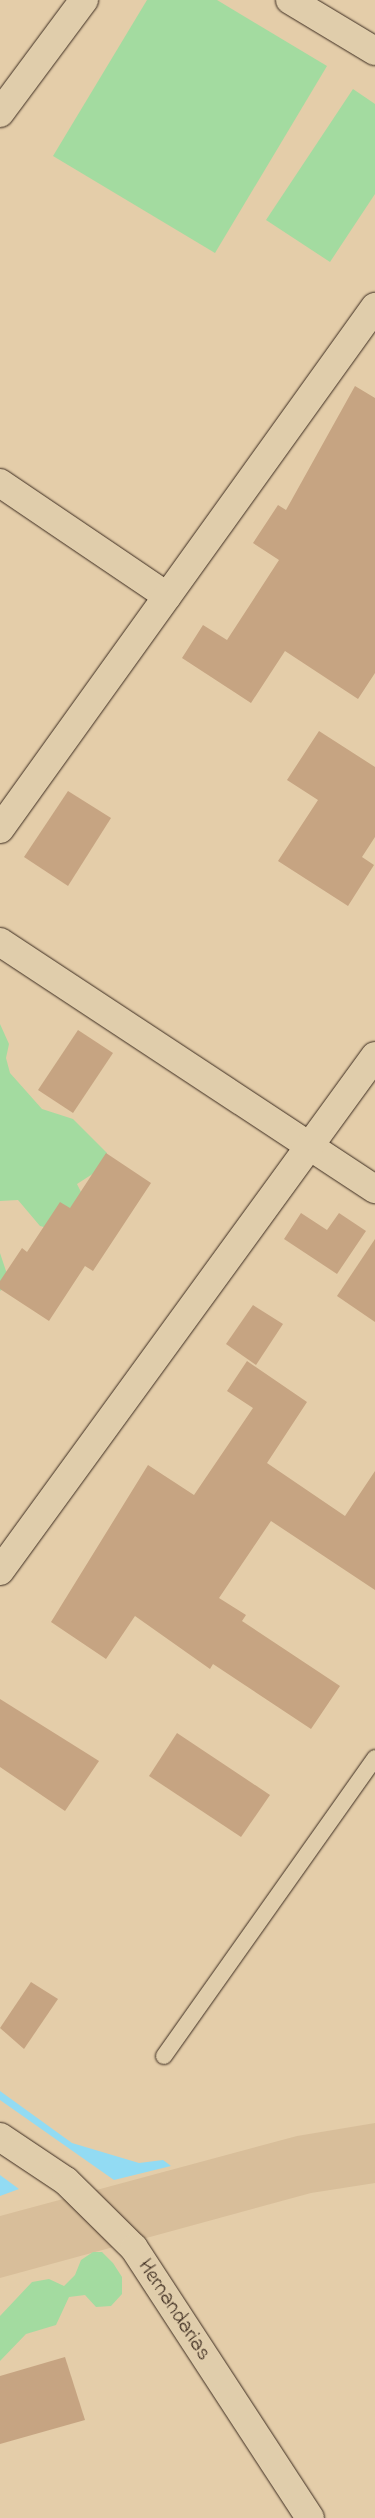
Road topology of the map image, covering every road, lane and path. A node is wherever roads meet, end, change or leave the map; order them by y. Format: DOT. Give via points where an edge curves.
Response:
graph roads {
  1 [pos="84,0"];
  2 [pos="290,0"];
  3 [pos="375,51"];
  4 [pos="0,113"];
  5 [pos="375,307"];
  6 [pos="0,483"];
  7 [pos="167,596"];
  8 [pos="0,829"];
  9 [pos="0,942"];
  10 [pos="375,1056"];
  11 [pos="308,1145"];
  12 [pos="375,1189"];
  13 [pos="0,1571"];
  14 [pos="375,1758"];
  15 [pos="164,2056"];
  16 [pos="0,2137"];
  17 [pos="310,2518"];
  1 -- 4 [label="street"];
  2 -- 3 [label="street"];
  5 -- 7 [label="street"];
  6 -- 7 [label="street"];
  7 -- 8 [label="street"];
  9 -- 11 [label="street"];
  10 -- 11 [label="street"];
  11 -- 12 [label="street"];
  11 -- 13 [label="street"];
  14 -- 15 [label="lane"];
  16 -- 17 [label="street, Hernandarias" via="66,2181 134,2248"];
}
